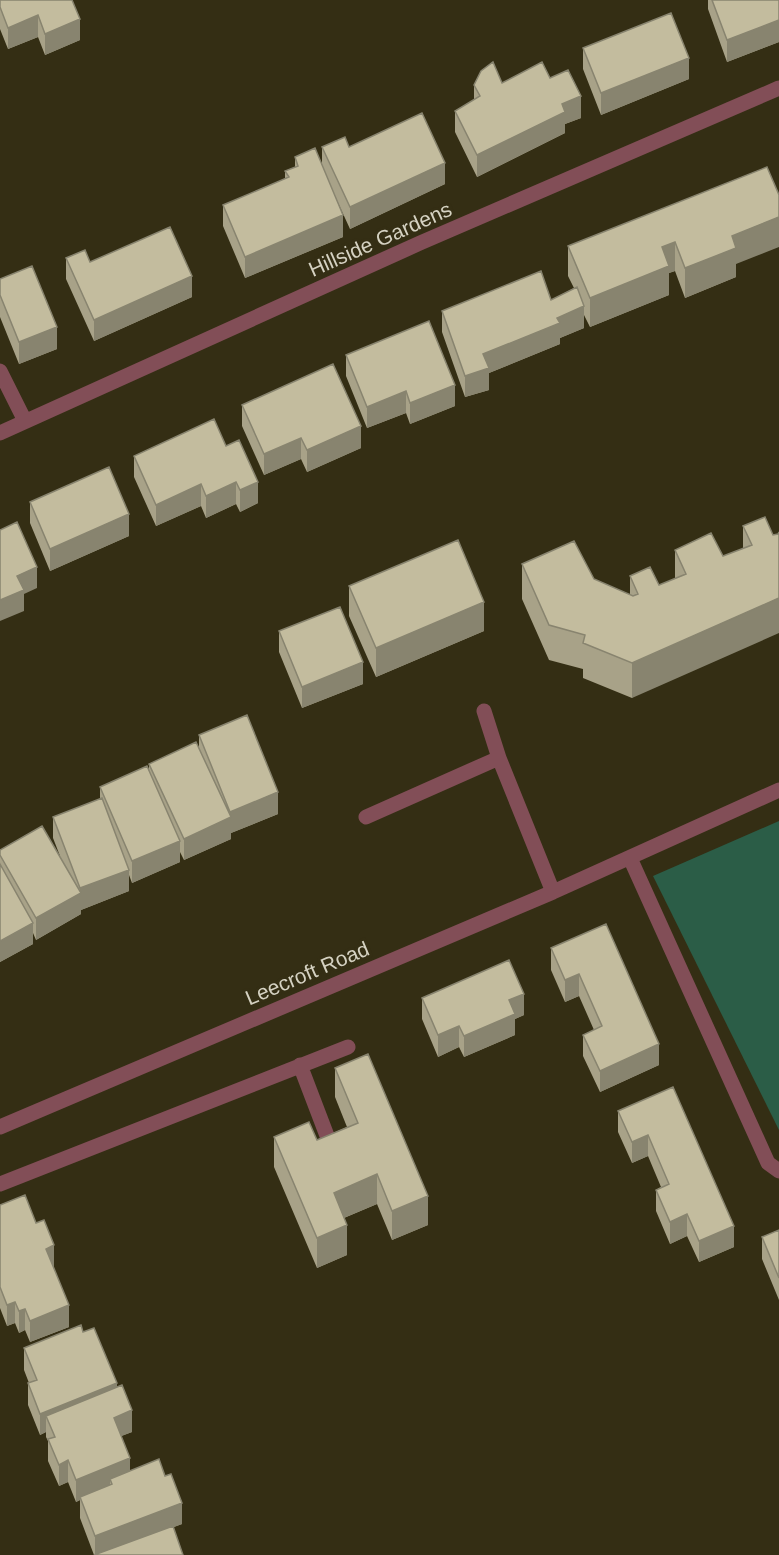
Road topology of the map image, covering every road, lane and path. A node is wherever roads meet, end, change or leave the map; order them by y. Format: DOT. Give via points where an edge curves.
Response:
graph roads {
  1 [pos="779,88"];
  2 [pos="0,371"];
  3 [pos="25,421"];
  4 [pos="0,433"];
  5 [pos="484,711"];
  6 [pos="499,758"];
  7 [pos="779,790"];
  8 [pos="366,817"];
  9 [pos="630,858"];
  10 [pos="553,892"];
  11 [pos="348,1047"];
  12 [pos="300,1065"];
  13 [pos="0,1126"];
  14 [pos="329,1141"];
  15 [pos="779,1171"];
  16 [pos="0,1184"];
  1 -- 3 [label="street, Hillside Gardens" via="420,243"];
  2 -- 3 [label="street"];
  3 -- 4 [label="street, Hillside Gardens"];
  5 -- 6 [label="street"];
  6 -- 8 [label="street"];
  6 -- 10 [label="street"];
  7 -- 9 [label="street, Leecroft Road"];
  9 -- 10 [label="street, Leecroft Road"];
  9 -- 15 [label="street" via="768,1163"];
  10 -- 13 [label="street, Leecroft Road"];
  11 -- 12 [label="street"];
  12 -- 14 [label="street"];
  12 -- 16 [label="street"];
}
